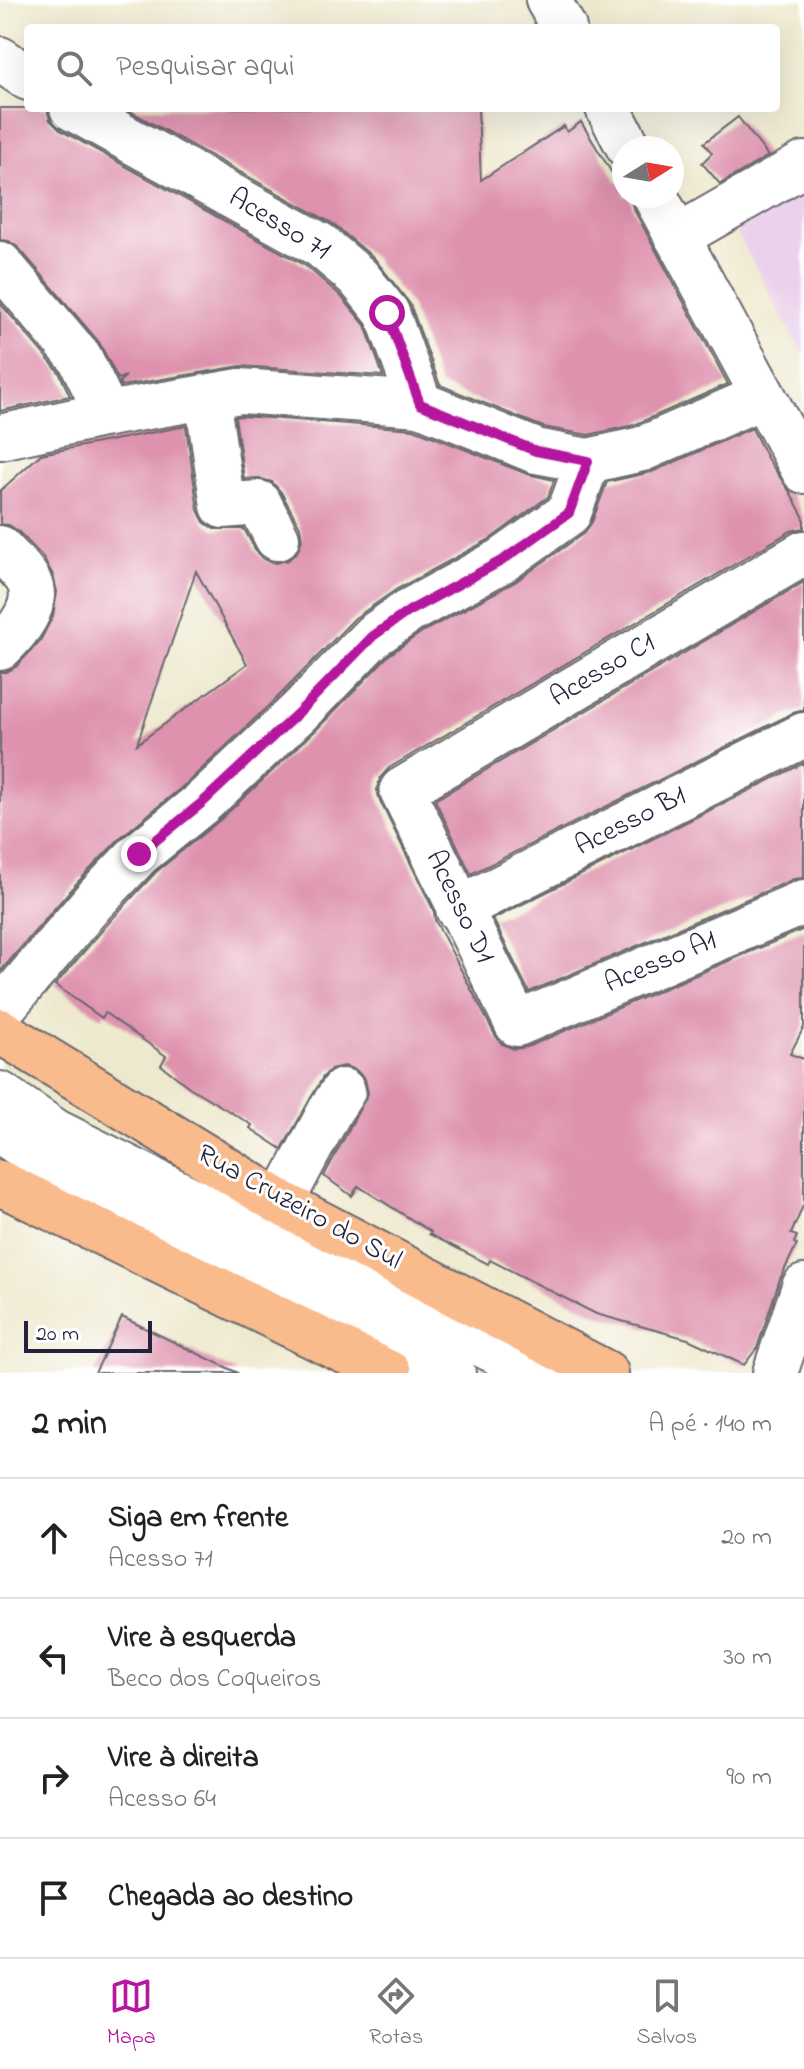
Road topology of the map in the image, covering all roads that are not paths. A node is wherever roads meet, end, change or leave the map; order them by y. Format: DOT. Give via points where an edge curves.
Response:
graph roads {
  1 [pos="548,0"];
  2 [pos="562,24"];
  3 [pos="0,59"];
  4 [pos="24,75"];
  5 [pos="79,112"];
  6 [pos="610,112"];
  7 [pos="623,136"];
  8 [pos="804,164"];
  9 [pos="661,208"];
  10 [pos="677,237"];
  11 [pos="0,264"];
  12 [pos="763,396"];
  13 [pos="207,397"];
  14 [pos="420,404"];
  15 [pos="107,414"];
  16 [pos="0,437"];
  17 [pos="588,461"];
  18 [pos="804,471"];
  19 [pos="277,538"];
  20 [pos="0,548"];
  21 [pos="804,553"];
  22 [pos="0,648"];
  23 [pos="804,735"];
  24 [pos="402,790"];
  25 [pos="804,902"];
  26 [pos="458,909"];
  27 [pos="0,1011"];
  28 [pos="517,1024"];
  29 [pos="0,1031"];
  30 [pos="343,1091"];
  31 [pos="0,1094"];
  32 [pos="0,1131"];
  33 [pos="0,1183"];
  34 [pos="281,1203"];
  35 [pos="804,1287"];
  36 [pos="389,1373"];
  37 [pos="453,1373"];
  38 [pos="539,1373"];
  39 [pos="606,1373"];
  40 [pos="775,1373"];
  1 -- 2 [label="street"];
  3 -- 4 [label="street"];
  5 -- 14 [label="street, Acesso 71" via="307,237 358,277 387,313"];
  6 -- 7 [label="street"];
  8 -- 10 [label="street"];
  9 -- 10 [label="street"];
  10 -- 12 [label="street"];
  11 -- 15 [label="street" via="80,358"];
  12 -- 17 [label="street" via="642,449"];
  12 -- 18 [label="street"];
  13 -- 14 [label="street" via="240,391"];
  13 -- 15 [label="street"];
  13 -- 19 [label="street" via="223,506 259,503"];
  14 -- 17 [label="street" via="536,451"];
  15 -- 16 [label="street"];
  17 -- 27 [label="street" via="569,513 503,560 373,636 203,802 139,854"];
  20 -- 22 [label="street" via="29,583 31,601 18,631"];
  21 -- 24 [label="street, Acesso C1"];
  23 -- 26 [label="street, Acesso B1"];
  24 -- 26 [label="street, Acesso D1"];
  25 -- 28 [label="street, Acesso A1"];
  26 -- 28 [label="street, Acesso D1"];
  29 -- 34 [label="main road, Rua Cruzeiro do Sul"];
  30 -- 34 [label="street"];
  31 -- 38 [label="street" via="56,1132"];
  32 -- 37 [label="street" via="89,1190"];
  33 -- 36 [label="main road"];
  34 -- 39 [label="main road, Rua Cruzeiro do Sul"];
  35 -- 40 [label="street"];
}
